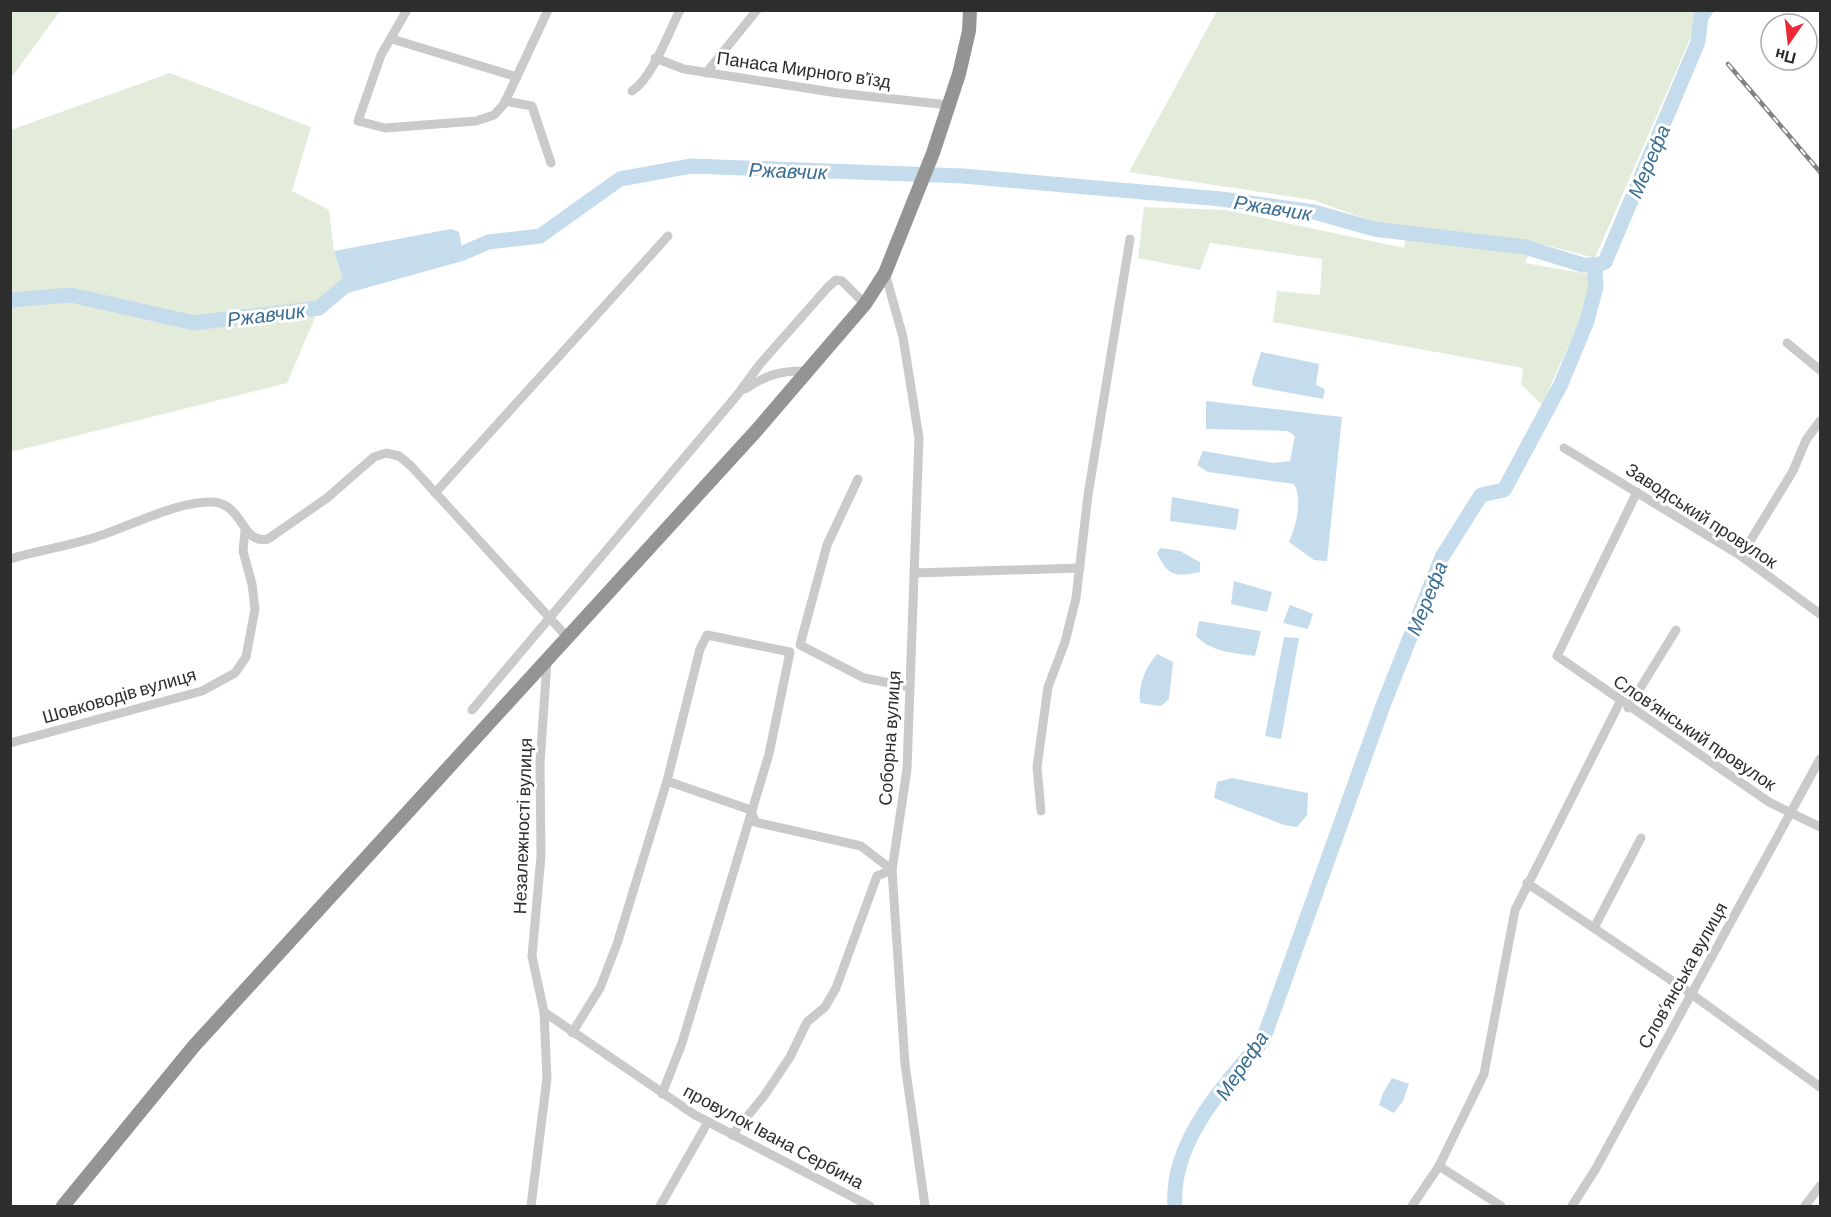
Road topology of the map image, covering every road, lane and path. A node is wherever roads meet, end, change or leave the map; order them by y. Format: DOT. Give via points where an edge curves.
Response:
graph roads {
  1 [pos="407,10"];
  2 [pos="548,10"];
  3 [pos="680,10"];
  4 [pos="757,10"];
  5 [pos="970,10"];
  6 [pos="392,39"];
  7 [pos="655,58"];
  8 [pos="706,72"];
  9 [pos="517,77"];
  10 [pos="632,91"];
  11 [pos="505,101"];
  12 [pos="950,105"];
  13 [pos="551,163"];
  14 [pos="668,236"];
  15 [pos="1130,239"];
  16 [pos="885,273"];
  17 [pos="864,304"];
  18 [pos="1787,343"];
  19 [pos="1821,370"];
  20 [pos="808,371"];
  21 [pos="738,394"];
  22 [pos="1821,421"];
  23 [pos="1564,448"];
  24 [pos="858,479"];
  25 [pos="1637,492"];
  26 [pos="435,493"];
  27 [pos="246,531"];
  28 [pos="258,540"];
  29 [pos="243,551"];
  30 [pos="1741,556"];
  31 [pos="10,559"];
  32 [pos="1080,568"];
  33 [pos="914,573"];
  34 [pos="1821,614"];
  35 [pos="551,617"];
  36 [pos="1676,630"];
  37 [pos="568,638"];
  38 [pos="800,645"];
  39 [pos="790,652"];
  40 [pos="548,661"];
  41 [pos="910,687"];
  42 [pos="1624,705"];
  43 [pos="472,710"];
  44 [pos="10,743"];
  45 [pos="1821,759"];
  46 [pos="667,781"];
  47 [pos="751,810"];
  48 [pos="1041,810"];
  49 [pos="1792,813"];
  50 [pos="1821,827"];
  51 [pos="1641,838"];
  52 [pos="892,870"];
  53 [pos="1527,883"];
  54 [pos="1594,928"];
  55 [pos="1690,993"];
  56 [pos="544,1012"];
  57 [pos="572,1033"];
  58 [pos="1821,1087"];
  59 [pos="662,1094"];
  60 [pos="708,1122"];
  61 [pos="732,1135"];
  62 [pos="1438,1166"];
  63 [pos="1821,1186"];
  64 [pos="63,1206"];
  65 [pos="531,1206"];
  66 [pos="660,1206"];
  67 [pos="869,1206"];
  68 [pos="925,1206"];
  69 [pos="1412,1206"];
  70 [pos="1501,1206"];
  71 [pos="1572,1206"];
  72 [pos="1805,1206"];
  1 -- 6 [label="street"];
  2 -- 9 [label="street"];
  3 -- 7 [label="street"];
  4 -- 8 [label="street"];
  5 -- 12 [label="highway" via="964,55"];
  6 -- 9 [label="street"];
  6 -- 11 [label="street" via="381,55 358,121 385,128 476,121 494,115"];
  7 -- 8 [label="street, Панаса Мирного в'їзд"];
  7 -- 10 [label="street" via="647,78"];
  8 -- 12 [label="street, Панаса Мирного в'їзд" via="838,93"];
  9 -- 11 [label="street"];
  11 -- 13 [label="street" via="532,106"];
  12 -- 16 [label="highway"];
  14 -- 26 [label="street"];
  15 -- 32 [label="street" via="1088,495"];
  16 -- 17 [label="highway"];
  16 -- 33 [label="street, Соборна вулиця" via="903,337 918,438"];
  17 -- 20 [label="highway"];
  17 -- 21 [label="street" via="842,281 836,280"];
  18 -- 19 [label="street"];
  20 -- 21 [label="street" via="765,375"];
  20 -- 37 [label="highway"];
  21 -- 35 [label="street"];
  22 -- 30 [label="street" via="1806,440 1793,471"];
  23 -- 25 [label="street, Заводський провулок"];
  24 -- 38 [label="street" via="827,545"];
  25 -- 30 [label="street, Заводський провулок"];
  25 -- 42 [label="street, Слов’янський провулок" via="1557,656"];
  26 -- 28 [label="street" via="399,456 386,453 374,457 273,537"];
  26 -- 35 [label="street"];
  27 -- 28 [label="street"];
  27 -- 29 [label="street"];
  27 -- 31 [label="street" via="231,508 204,502 153,515 97,537"];
  28 -- 29 [label="street"];
  29 -- 44 [label="street, Шовководів вулиця" via="255,609 246,657 235,673 202,690"];
  30 -- 34 [label="street, Заводський провулок"];
  32 -- 33 [label="street"];
  32 -- 48 [label="street" via="1065,642 1048,687 1037,767"];
  33 -- 41 [label="street, Соборна вулиця"];
  35 -- 37 [label="street"];
  35 -- 43 [label="street"];
  36 -- 42 [label="street"];
  37 -- 40 [label="highway"];
  38 -- 39 [label="street"];
  38 -- 41 [label="street" via="864,678"];
  39 -- 46 [label="street" via="707,634"];
  39 -- 47 [label="street" via="769,754"];
  40 -- 56 [label="street, Незалежності вулиця" via="540,764 541,856 532,956"];
  40 -- 64 [label="highway" via="194,1046"];
  41 -- 52 [label="street, Соборна вулиця" via="907,769"];
  42 -- 49 [label="street, Слов’янський провулок" via="1769,802"];
  42 -- 53 [label="street"];
  45 -- 49 [label="street, Слов’янська вулиця"];
  46 -- 47 [label="street"];
  46 -- 57 [label="street" via="617,944 600,988"];
  47 -- 52 [label="street" via="756,822 861,846"];
  47 -- 59 [label="street" via="682,1043"];
  49 -- 50 [label="street, Слов’янський провулок"];
  49 -- 55 [label="street, Слов’янська вулиця"];
  51 -- 54 [label="street"];
  52 -- 61 [label="street" via="877,876 825,1007 807,1022 765,1096"];
  52 -- 68 [label="street, Соборна вулиця" via="905,1064"];
  53 -- 54 [label="street"];
  53 -- 62 [label="street" via="1515,910 1484,1074"];
  54 -- 55 [label="street"];
  55 -- 58 [label="street"];
  55 -- 71 [label="street, Слов’янська вулиця"];
  56 -- 57 [label="street, провулок Івана Сербина"];
  56 -- 65 [label="street, Незалежності вулиця" via="547,1078"];
  57 -- 59 [label="street, провулок Івана Сербина"];
  59 -- 60 [label="street, провулок Івана Сербина"];
  60 -- 61 [label="street, провулок Івана Сербина"];
  60 -- 66 [label="street"];
  61 -- 67 [label="street, провулок Івана Сербина"];
  62 -- 69 [label="street"];
  62 -- 70 [label="street"];
  63 -- 72 [label="street"];
}
